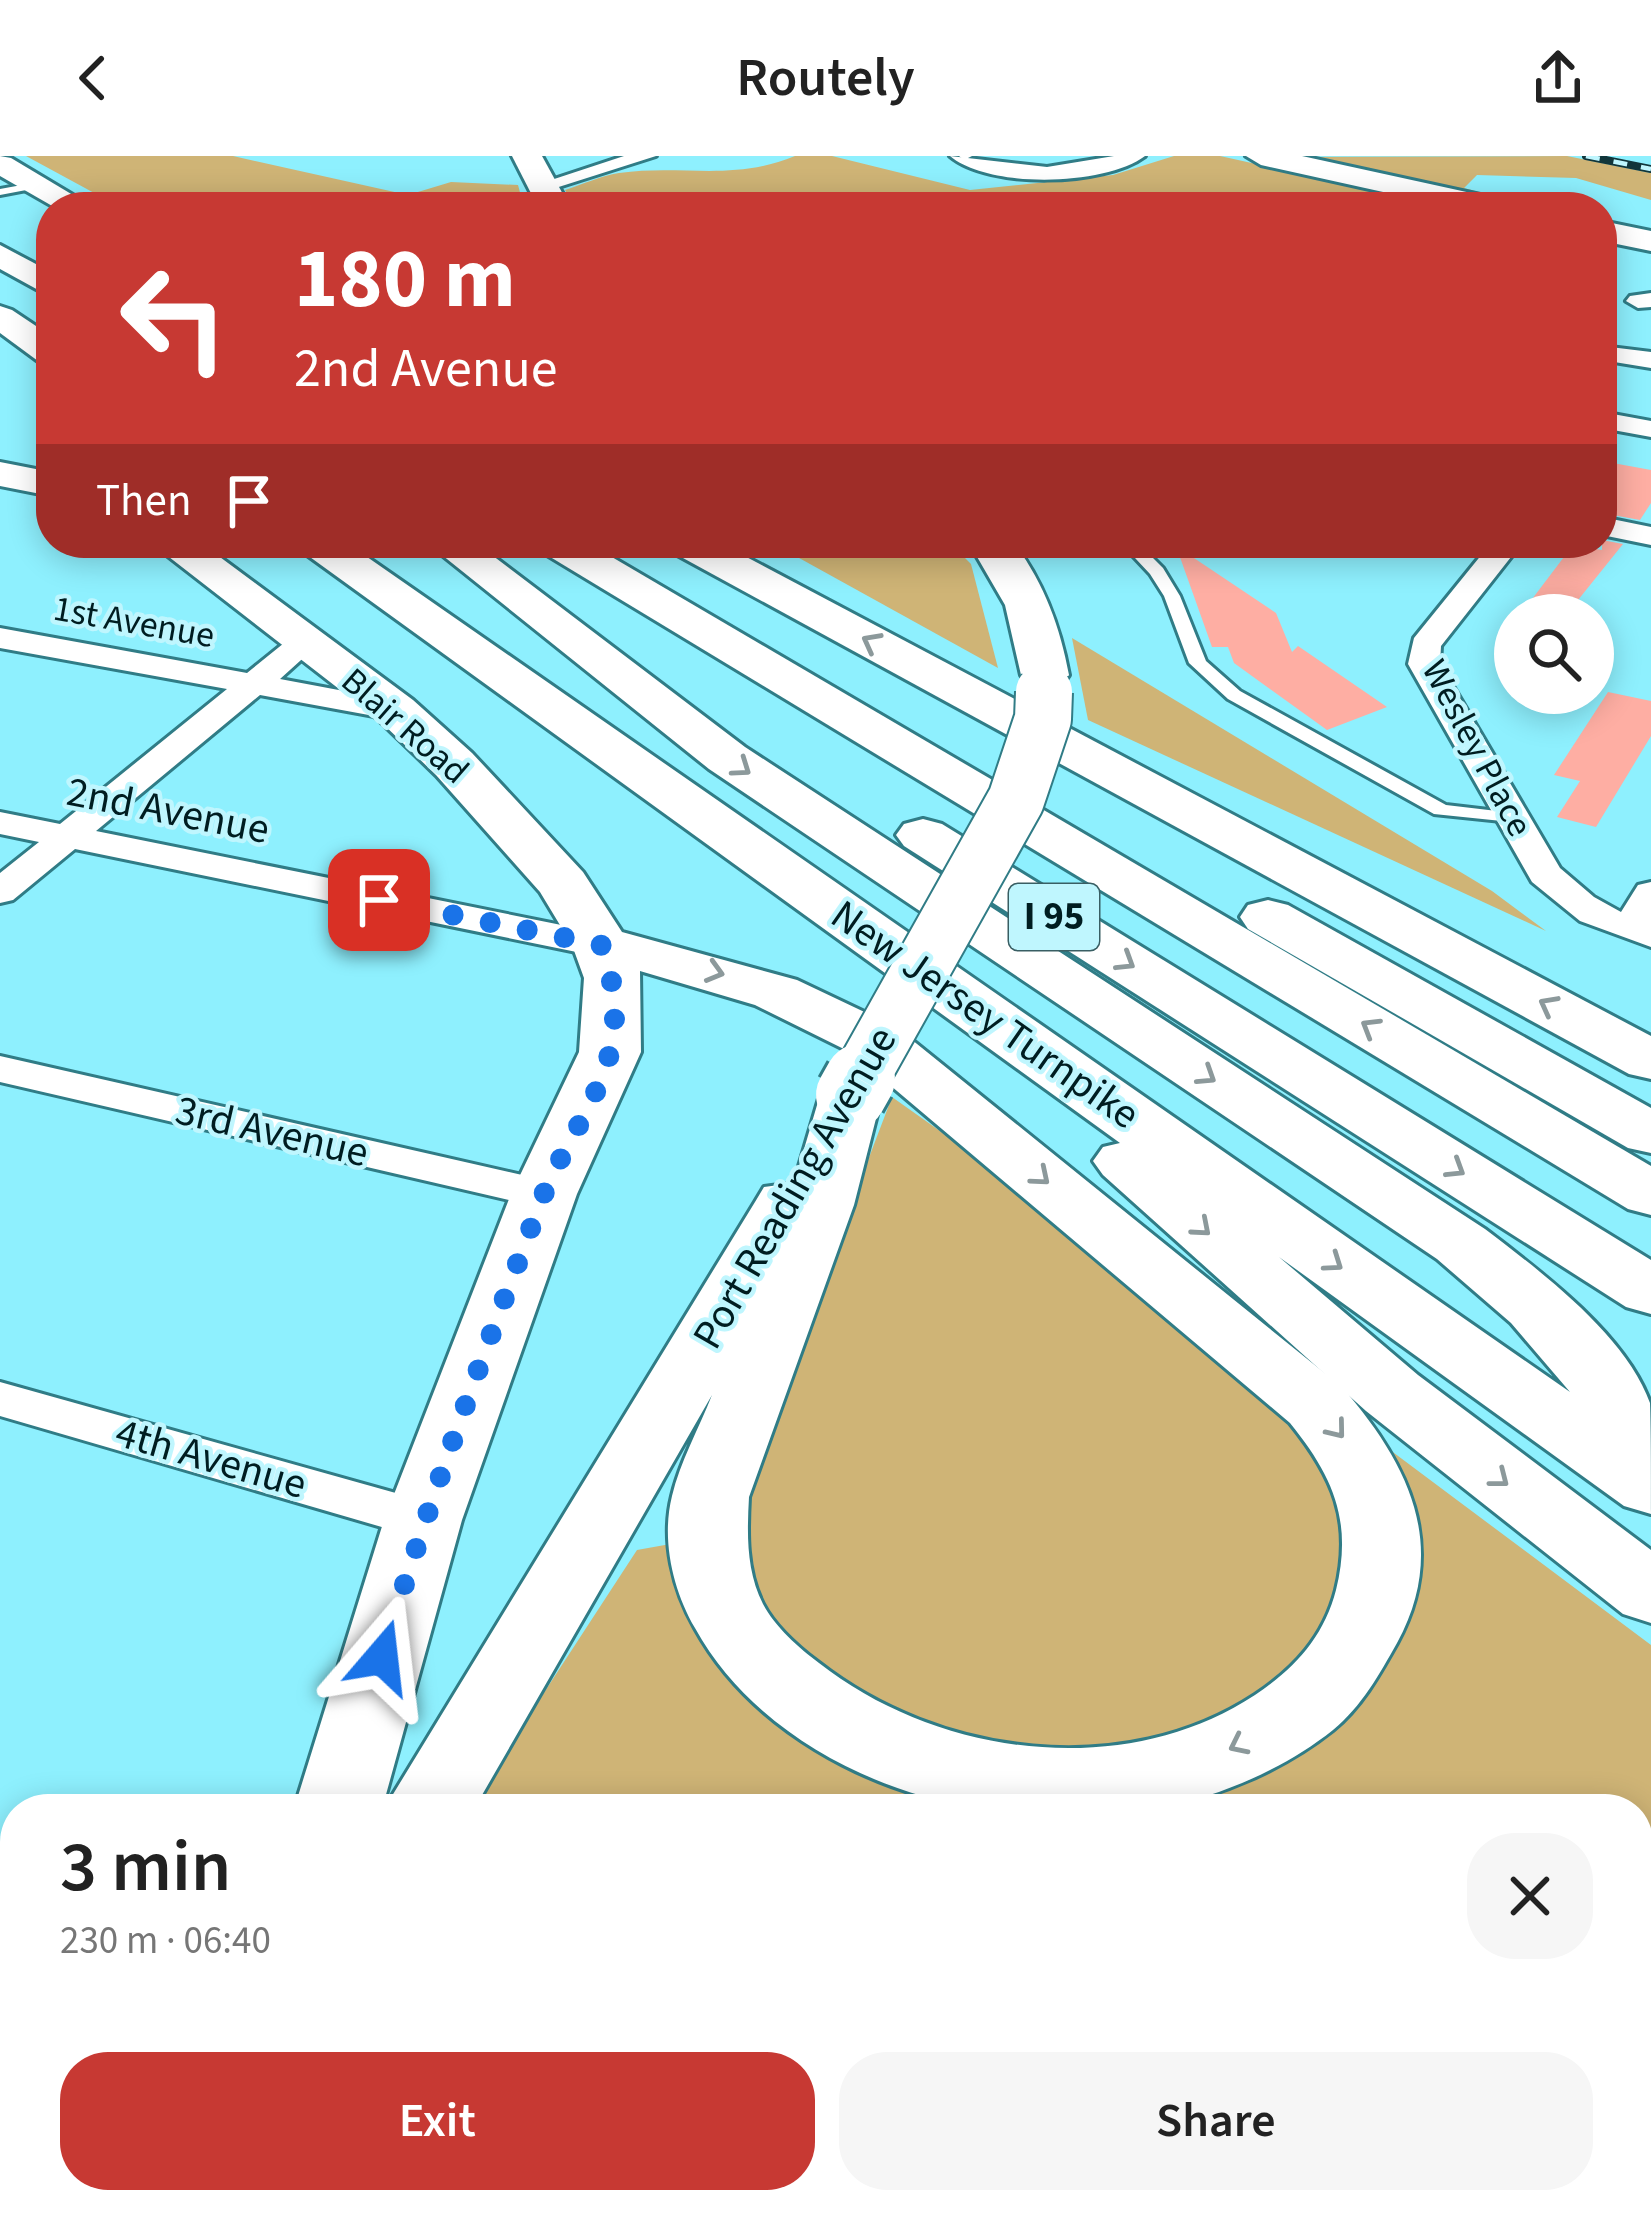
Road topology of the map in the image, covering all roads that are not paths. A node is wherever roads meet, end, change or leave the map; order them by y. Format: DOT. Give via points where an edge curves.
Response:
graph roads {
  1 [pos="527,156"];
  2 [pos="646,156"];
  3 [pos="964,156"];
  4 [pos="1135,156"];
  5 [pos="1261,156"];
  6 [pos="0,164"];
  7 [pos="38,185"];
  8 [pos="50,192"];
  9 [pos="547,192"];
  10 [pos="559,192"];
  11 [pos="1425,192"];
  12 [pos="6,207"];
  13 [pos="1617,234"];
  14 [pos="1651,241"];
  15 [pos="0,255"];
  16 [pos="36,278"];
  17 [pos="0,317"];
  18 [pos="36,342"];
  19 [pos="1617,354"];
  20 [pos="1651,360"];
  21 [pos="1617,424"];
  22 [pos="1651,429"];
  23 [pos="0,474"];
  24 [pos="36,481"];
  25 [pos="1617,529"];
  26 [pos="1651,536"];
  27 [pos="193,558"];
  28 [pos="339,558"];
  29 [pos="472,558"];
  30 [pos="477,558"];
  31 [pos="582,558"];
  32 [pos="614,558"];
  33 [pos="715,558"];
  34 [pos="1001,558"];
  35 [pos="1143,558"];
  36 [pos="1496,558"];
  37 [pos="0,638"];
  38 [pos="305,642"];
  39 [pos="926,672"];
  40 [pos="255,683"];
  41 [pos="396,710"];
  42 [pos="1514,819"];
  43 [pos="0,824"];
  44 [pos="68,837"];
  45 [pos="759,855"];
  46 [pos="0,892"];
  47 [pos="1651,893"];
  48 [pos="1641,933"];
  49 [pos="601,945"];
  50 [pos="1651,1009"];
  51 [pos="1651,1061"];
  52 [pos="0,1070"];
  53 [pos="851,1095"];
  54 [pos="1651,1135"];
  55 [pos="544,1194"];
  56 [pos="1651,1195"];
  57 [pos="1651,1291"];
  58 [pos="0,1399"];
  59 [pos="1651,1484"];
  60 [pos="423,1520"];
  61 [pos="1651,1593"];
  62 [pos="342,1794"];
  63 [pos="438,1794"];
  1 -- 9 [label="main road"];
  2 -- 10 [label="street"];
  3 -- 4 [label="street" via="1035,175 1094,170"];
  5 -- 11 [label="main road"];
  6 -- 7 [label="main road"];
  7 -- 8 [label="main road"];
  7 -- 12 [label="lane"];
  13 -- 14 [label="main road"];
  15 -- 16 [label="main road"];
  17 -- 18 [label="main road"];
  19 -- 20 [label="street"];
  21 -- 22 [label="street"];
  23 -- 24 [label="main road"];
  25 -- 26 [label="street"];
  27 -- 38 [label="main road, Blair Road"];
  28 -- 45 [label="main road, New Jersey Turnpike"];
  29 -- 59 [label="main road, one-way" via="728,758 1521,1291 1602,1384"];
  30 -- 57 [label="main road, I 95, one-way"];
  56 -- 31 [label="main road, I 95, one-way"];
  32 -- 54 [label="main road"];
  39 -- 33 [label="main road, one-way"];
  34 -- 53 [label="main road, Port Reading Avenue, bridge" via="1039,628 1043,719 1016,800"];
  35 -- 42 [label="lane" via="1172,596 1198,663 1234,695 1441,810"];
  36 -- 42 [label="street, Wesley Place" via="1422,654"];
  37 -- 40 [label="street, 1st Avenue"];
  38 -- 40 [label="street"];
  38 -- 41 [label="main road, Blair Road"];
  39 -- 50 [label="main road" via="1027,698"];
  51 -- 39 [label="main road, one-way"];
  40 -- 41 [label="street, 1st Avenue"];
  40 -- 44 [label="street"];
  41 -- 49 [label="main road, Blair Road" via="531,845"];
  42 -- 48 [label="street, Wesley Place" via="1560,891 1602,920"];
  43 -- 44 [label="street, 2nd Avenue"];
  44 -- 46 [label="street"];
  44 -- 49 [label="street, 2nd Avenue"];
  45 -- 59 [label="main road, New Jersey Turnpike, one-way"];
  45 -- 61 [label="main road, one-way" via="1392,1393"];
  47 -- 48 [label="street"];
  49 -- 53 [label="main road, one-way" via="806,1002 874,1040 1316,1405 1354,1450 1377,1502 1382,1554 1374,1615 1346,1667 1292,1716 1234,1750 1171,1771 1026,1781 966,1772 873,1740 781,1681 741,1636 713,1588 704,1540 710,1497 820,1205"];
  49 -- 55 [label="main road" via="613,978 610,1052"];
  52 -- 55 [label="street, 3rd Avenue"];
  53 -- 63 [label="main road, Port Reading Avenue"];
  55 -- 60 [label="main road"];
  58 -- 60 [label="street, 4th Avenue"];
  60 -- 62 [label="main road"];
}
